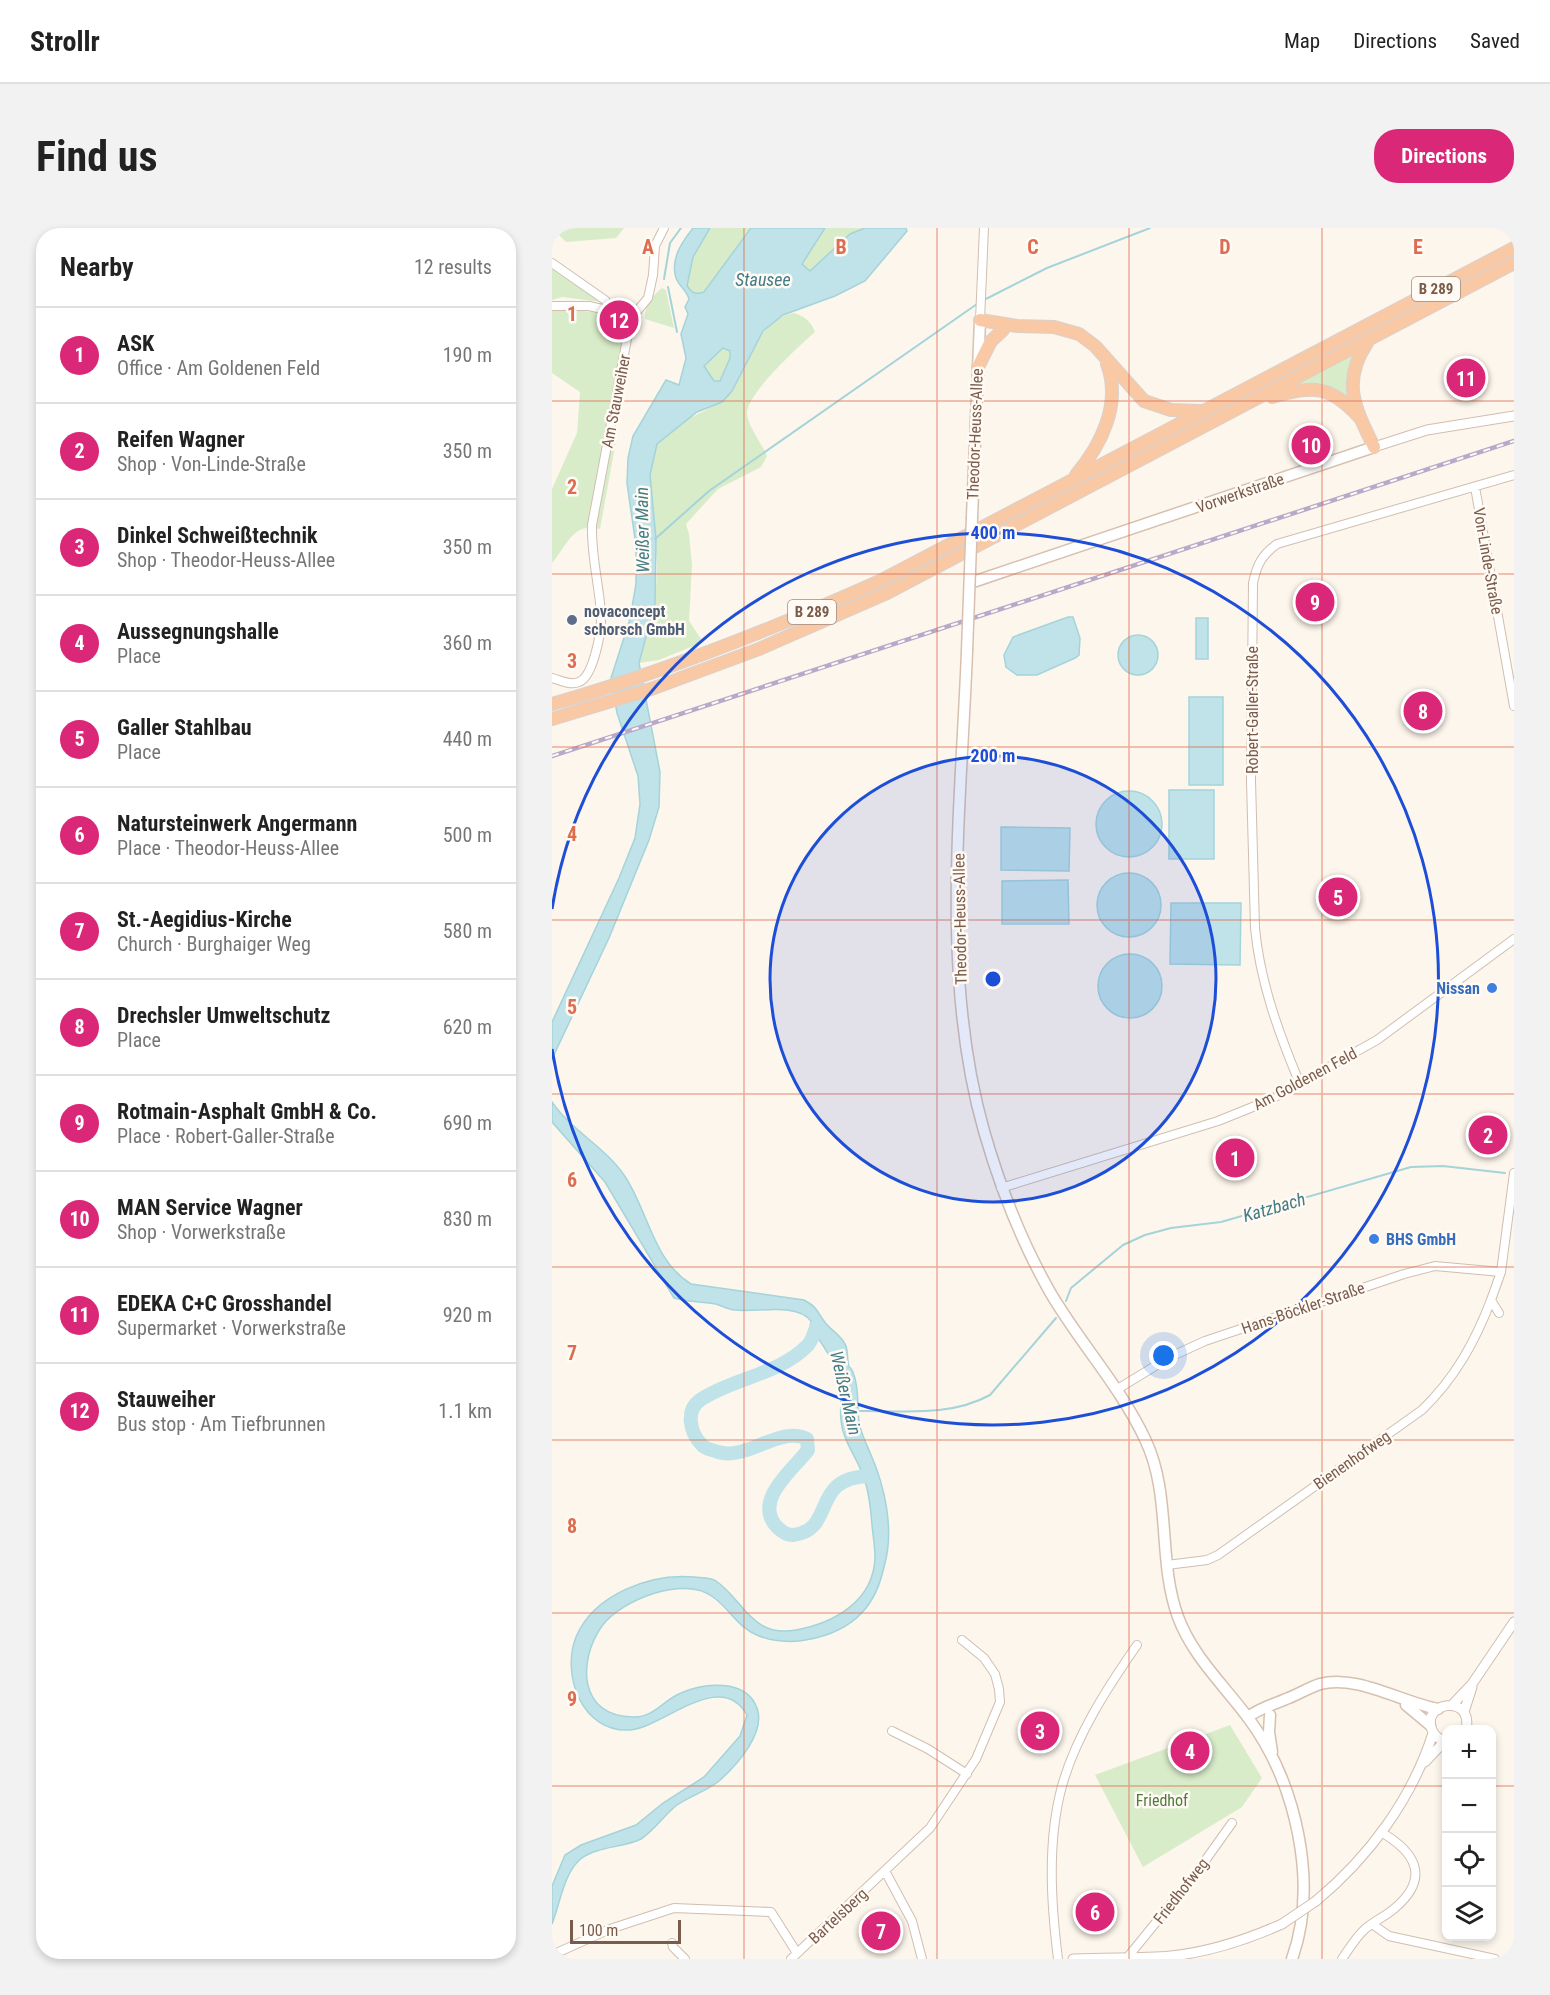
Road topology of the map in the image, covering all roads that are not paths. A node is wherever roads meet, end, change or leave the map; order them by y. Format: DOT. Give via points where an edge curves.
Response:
graph roads {
  1 [pos="664,228"];
  2 [pos="984,228"];
  3 [pos="1514,248"];
  4 [pos="552,263"];
  5 [pos="1514,263"];
  6 [pos="552,306"];
  7 [pos="612,310"];
  8 [pos="633,316"];
  9 [pos="980,324"];
  10 [pos="1017,326"];
  11 [pos="1003,330"];
  12 [pos="1369,340"];
  13 [pos="1106,360"];
  14 [pos="978,367"];
  15 [pos="1248,404"];
  16 [pos="1204,411"];
  17 [pos="1514,416"];
  18 [pos="1360,418"];
  19 [pos="1374,447"];
  20 [pos="1514,475"];
  21 [pos="1072,479"];
  22 [pos="1475,487"];
  23 [pos="970,583"];
  24 [pos="552,678"];
  25 [pos="552,704"];
  26 [pos="1514,706"];
  27 [pos="552,719"];
  28 [pos="1514,939"];
  29 [pos="1300,1084"];
  30 [pos="1514,1173"];
  31 [pos="1001,1188"];
  32 [pos="1501,1272"];
  33 [pos="1491,1300"];
  34 [pos="1499,1312"];
  35 [pos="1116,1390"];
  36 [pos="1167,1565"];
  37 [pos="1514,1622"];
  38 [pos="962,1640"];
  39 [pos="1137,1645"];
  40 [pos="1472,1684"];
  41 [pos="1396,1698"];
  42 [pos="1286,1699"];
  43 [pos="1452,1705"];
  44 [pos="1438,1709"];
  45 [pos="1464,1712"];
  46 [pos="1270,1715"];
  47 [pos="1251,1722"];
  48 [pos="1467,1725"];
  49 [pos="1432,1729"];
  50 [pos="892,1731"];
  51 [pos="1442,1738"];
  52 [pos="1442,1745"];
  53 [pos="1273,1761"];
  54 [pos="1423,1764"];
  55 [pos="967,1774"];
  56 [pos="1232,1823"];
  57 [pos="1381,1832"];
  58 [pos="885,1871"];
  59 [pos="1372,1924"];
  60 [pos="672,1945"];
  61 [pos="552,1955"];
  62 [pos="794,1956"];
  63 [pos="1100,1958"];
  64 [pos="1127,1958"];
  65 [pos="685,1959"];
  66 [pos="922,1959"];
  67 [pos="1058,1959"];
  68 [pos="1073,1959"];
  69 [pos="1137,1959"];
  70 [pos="1292,1959"];
  71 [pos="1342,1959"];
  72 [pos="1493,1959"];
  1 -- 8 [label="street, Am Stauweiher" via="655,246 648,298"];
  2 -- 9 [label="street, Theodor-Heuss-Allee"];
  3 -- 16 [label="highway, B 289"];
  4 -- 7 [label="street" via="605,300"];
  5 -- 12 [label="highway, B 289"];
  6 -- 7 [label="street" via="573,304"];
  7 -- 8 [label="street"];
  8 -- 24 [label="street, Am Stauweiher" via="591,547 601,615 591,668 579,682 571,684"];
  9 -- 10 [label="highway"];
  9 -- 11 [label="highway"];
  9 -- 14 [label="main road, Theodor-Heuss-Allee"];
  10 -- 11 [label="highway"];
  10 -- 13 [label="highway" via="1066,329 1095,346"];
  11 -- 14 [label="highway" via="991,341"];
  12 -- 15 [label="highway, B 289"];
  12 -- 18 [label="highway" via="1352,373"];
  13 -- 16 [label="highway" via="1144,401 1171,410"];
  13 -- 21 [label="highway" via="1111,379 1108,418 1095,452"];
  14 -- 23 [label="main road, Theodor-Heuss-Allee, bridge"];
  15 -- 18 [label="highway" via="1316,388 1337,396"];
  15 -- 27 [label="highway, B 289" via="881,595 759,649"];
  16 -- 21 [label="highway, B 289"];
  17 -- 19 [label="street, Vorwerkstraße" via="1427,430"];
  18 -- 19 [label="highway"];
  19 -- 23 [label="main road, Vorwerkstraße"];
  20 -- 22 [label="street, Robert-Galler-Straße"];
  21 -- 25 [label="highway, B 289" via="875,583 753,636 597,692"];
  22 -- 26 [label="street, Von-Linde-Straße"];
  22 -- 29 [label="street, Robert-Galler-Straße" via="1277,544 1263,555 1257,567 1253,583 1251,684 1258,964"];
  23 -- 31 [label="main road, Theodor-Heuss-Allee, bridge" via="958,880 962,1014 972,1085"];
  28 -- 29 [label="street, Am Goldenen Feld" via="1377,1040"];
  29 -- 31 [label="street, Am Goldenen Feld" via="1218,1120"];
  30 -- 32 [label="street"];
  31 -- 35 [label="main road, Theodor-Heuss-Allee" via="1051,1293"];
  32 -- 33 [label="street"];
  32 -- 35 [label="street, Hans-Böckler-Straße" via="1435,1266 1404,1274 1205,1341"];
  33 -- 34 [label="street"];
  33 -- 36 [label="street, Bienenhofweg" via="1478,1335 1460,1366 1422,1410 1218,1555"];
  35 -- 36 [label="main road, Theodor-Heuss-Allee" via="1146,1442 1156,1474"];
  36 -- 47 [label="main road, Theodor-Heuss-Allee" via="1178,1616 1187,1637"];
  37 -- 40 [label="street"];
  38 -- 55 [label="street, Bartelsberg" via="984,1658 995,1674 1000,1702"];
  39 -- 67 [label="street" via="1098,1705 1062,1785 1053,1839"];
  40 -- 43 [label="street"];
  40 -- 45 [label="street"];
  41 -- 42 [label="main road" via="1346,1682 1322,1684"];
  41 -- 44 [label="main road"];
  41 -- 49 [label="main road" via="1416,1710"];
  42 -- 46 [label="main road"];
  42 -- 47 [label="main road" via="1264,1707"];
  43 -- 44 [label="street"];
  43 -- 45 [label="street"];
  44 -- 49 [label="street" via="1432,1716"];
  45 -- 48 [label="street"];
  46 -- 47 [label="main road"];
  46 -- 53 [label="main road"];
  47 -- 53 [label="main road, Theodor-Heuss-Allee"];
  49 -- 51 [label="street"];
  49 -- 54 [label="street"];
  50 -- 55 [label="street"];
  52 -- 54 [label="street"];
  53 -- 70 [label="main road" via="1300,1843 1303,1904"];
  54 -- 57 [label="street"];
  55 -- 58 [label="street, Bartelsberg" via="930,1828"];
  56 -- 64 [label="street, Friedhofweg"];
  57 -- 59 [label="street" via="1404,1847 1416,1871 1407,1896"];
  57 -- 69 [label="street, bridge" via="1348,1872 1282,1924 1214,1949"];
  58 -- 62 [label="street, Bartelsberg"];
  58 -- 66 [label="street" via="912,1922"];
  59 -- 71 [label="street"];
  59 -- 72 [label="street" via="1389,1936"];
  60 -- 65 [label="street"];
  61 -- 62 [label="street" via="610,1929 674,1908 771,1912"];
  63 -- 64 [label="street"];
  63 -- 68 [label="street"];
  64 -- 69 [label="street"];
}
